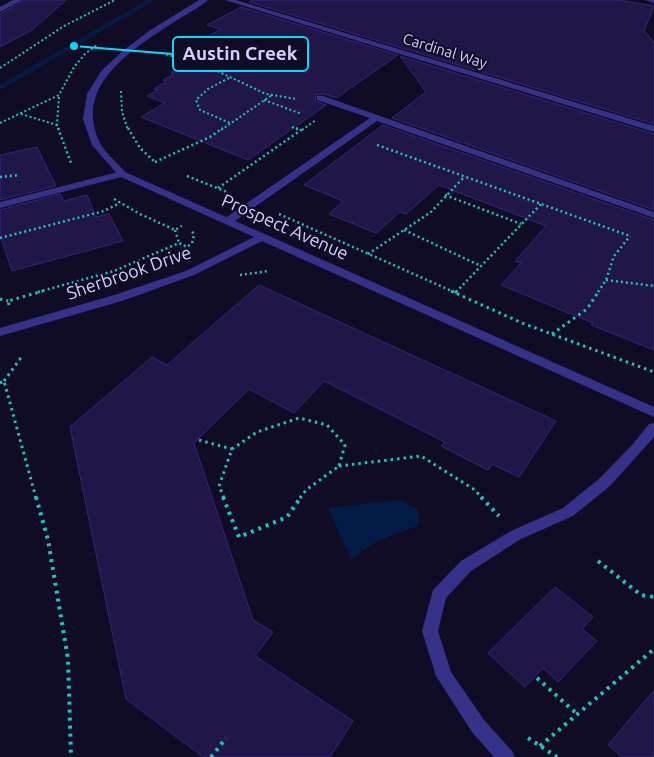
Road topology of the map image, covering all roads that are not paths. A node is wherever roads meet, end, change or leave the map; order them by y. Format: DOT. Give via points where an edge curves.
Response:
graph roads {
  1 [pos="18,0"];
  2 [pos="204,0"];
  3 [pos="229,0"];
  4 [pos="0,10"];
  5 [pos="320,98"];
  6 [pos="376,118"];
  7 [pos="654,128"];
  8 [pos="122,174"];
  9 [pos="0,205"];
  10 [pos="654,215"];
  11 [pos="228,220"];
  12 [pos="264,236"];
  13 [pos="0,332"];
  14 [pos="654,412"];
  15 [pos="654,428"];
  16 [pos="506,757"];
  1 -- 4 [label="street"];
  2 -- 8 [label="street, Prospect Avenue" via="124,52 100,76 92,91 88,102 89,126 101,153"];
  3 -- 7 [label="street, Cardinal Way"];
  5 -- 6 [label="street"];
  6 -- 10 [label="street"];
  6 -- 11 [label="street"];
  8 -- 9 [label="street"];
  8 -- 11 [label="street, Prospect Avenue"];
  11 -- 12 [label="street, Prospect Avenue"];
  12 -- 13 [label="street, Sherbrook Drive" via="190,273 118,298"];
  12 -- 14 [label="street, Prospect Avenue"];
  15 -- 16 [label="street" via="605,482 568,512 516,535 466,566 439,595 430,631 444,676 478,726"];
}
